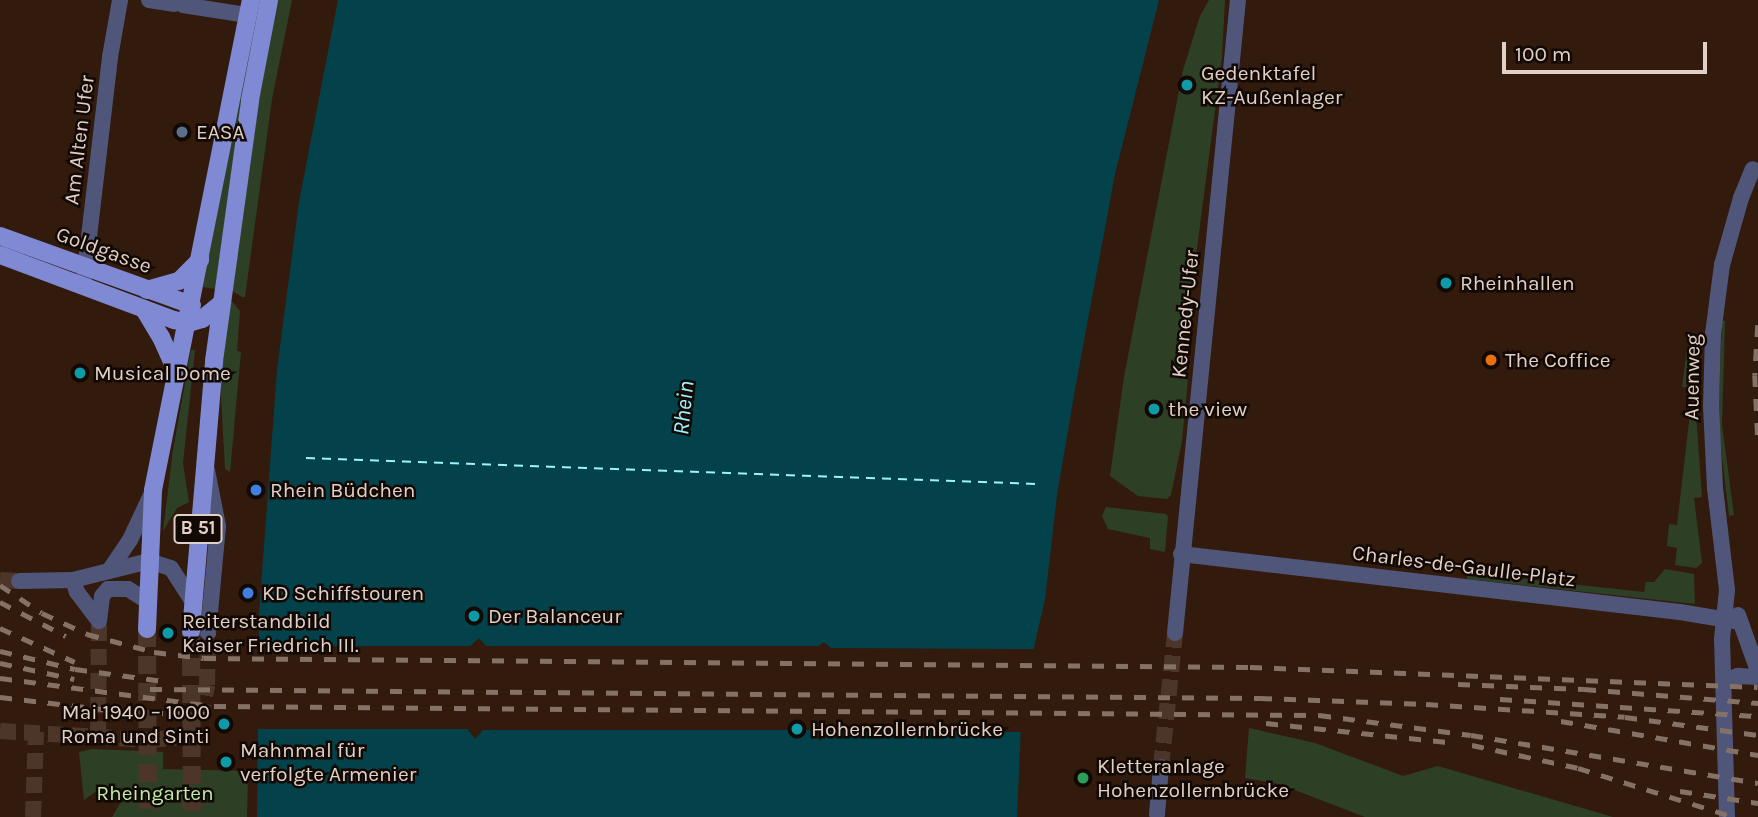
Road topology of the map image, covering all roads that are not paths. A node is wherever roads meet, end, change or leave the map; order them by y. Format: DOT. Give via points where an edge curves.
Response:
graph roads {
  1 [pos="120,0"];
  2 [pos="149,0"];
  3 [pos="269,0"];
  4 [pos="1238,0"];
  5 [pos="249,8"];
  6 [pos="1754,169"];
  7 [pos="0,236"];
  8 [pos="0,255"];
  9 [pos="201,258"];
  10 [pos="85,268"];
  11 [pos="84,286"];
  12 [pos="147,290"];
  13 [pos="222,303"];
  14 [pos="144,309"];
  15 [pos="194,315"];
  16 [pos="214,361"];
  17 [pos="178,375"];
  18 [pos="204,459"];
  19 [pos="153,490"];
  20 [pos="1181,554"];
  21 [pos="149,561"];
  22 [pos="109,570"];
  23 [pos="73,580"];
  24 [pos="19,581"];
  25 [pos="1727,590"];
  26 [pos="191,599"];
  27 [pos="147,601"];
  28 [pos="1722,618"];
  29 [pos="1740,622"];
  30 [pos="147,629"];
  31 [pos="199,632"];
  32 [pos="1175,633"];
  33 [pos="1758,671"];
  34 [pos="1758,677"];
  35 [pos="1724,681"];
  36 [pos="1161,767"];
  37 [pos="1157,816"];
  38 [pos="1727,817"];
  1 -- 10 [label="street, Am Alten Ufer"];
  2 -- 5 [label="street"];
  3 -- 13 [label="main road, B 51"];
  4 -- 20 [label="street, Kennedy-Ufer"];
  5 -- 9 [label="main road, B 51"];
  6 -- 25 [label="street, Auenweg" via="1722,265 1713,334 1710,406"];
  7 -- 10 [label="main road, Goldgasse"];
  8 -- 11 [label="main road, Goldgasse"];
  9 -- 12 [label="main road" via="179,281"];
  9 -- 15 [label="main road, B 51"];
  10 -- 11 [label="street, Am Alten Ufer"];
  10 -- 12 [label="main road, Goldgasse"];
  11 -- 14 [label="main road, Goldgasse"];
  12 -- 15 [label="main road, Goldgasse"];
  13 -- 15 [label="main road"];
  13 -- 16 [label="main road, B 51"];
  14 -- 15 [label="main road, Goldgasse"];
  14 -- 17 [label="main road"];
  15 -- 16 [label="main road"];
  15 -- 17 [label="main road, B 51"];
  16 -- 18 [label="main road, B 51"];
  17 -- 19 [label="main road, B 51"];
  18 -- 26 [label="main road, B 51"];
  18 -- 31 [label="street" via="218,526"];
  19 -- 21 [label="main road, B 51"];
  19 -- 22 [label="street" via="130,540"];
  20 -- 28 [label="street, Charles-de-Gaulle-Platz"];
  20 -- 32 [label="street, Kennedy-Ufer"];
  21 -- 22 [label="street"];
  21 -- 26 [label="street" via="171,568"];
  21 -- 27 [label="main road, B 51"];
  22 -- 23 [label="street"];
  23 -- 24 [label="street"];
  23 -- 27 [label="street" via="99,621 102,596 108,589 128,589"];
  25 -- 28 [label="street, Auenweg"];
  25 -- 29 [label="street, Auenweg"];
  26 -- 31 [label="main road, B 51"];
  27 -- 30 [label="main road, B 51"];
  28 -- 29 [label="street, Charles-de-Gaulle-Platz"];
  28 -- 35 [label="street, Auenweg"];
  29 -- 33 [label="street, Auenweg"];
  34 -- 35 [label="street"];
  35 -- 38 [label="street, Auenweg"];
  36 -- 37 [label="street"];
}
